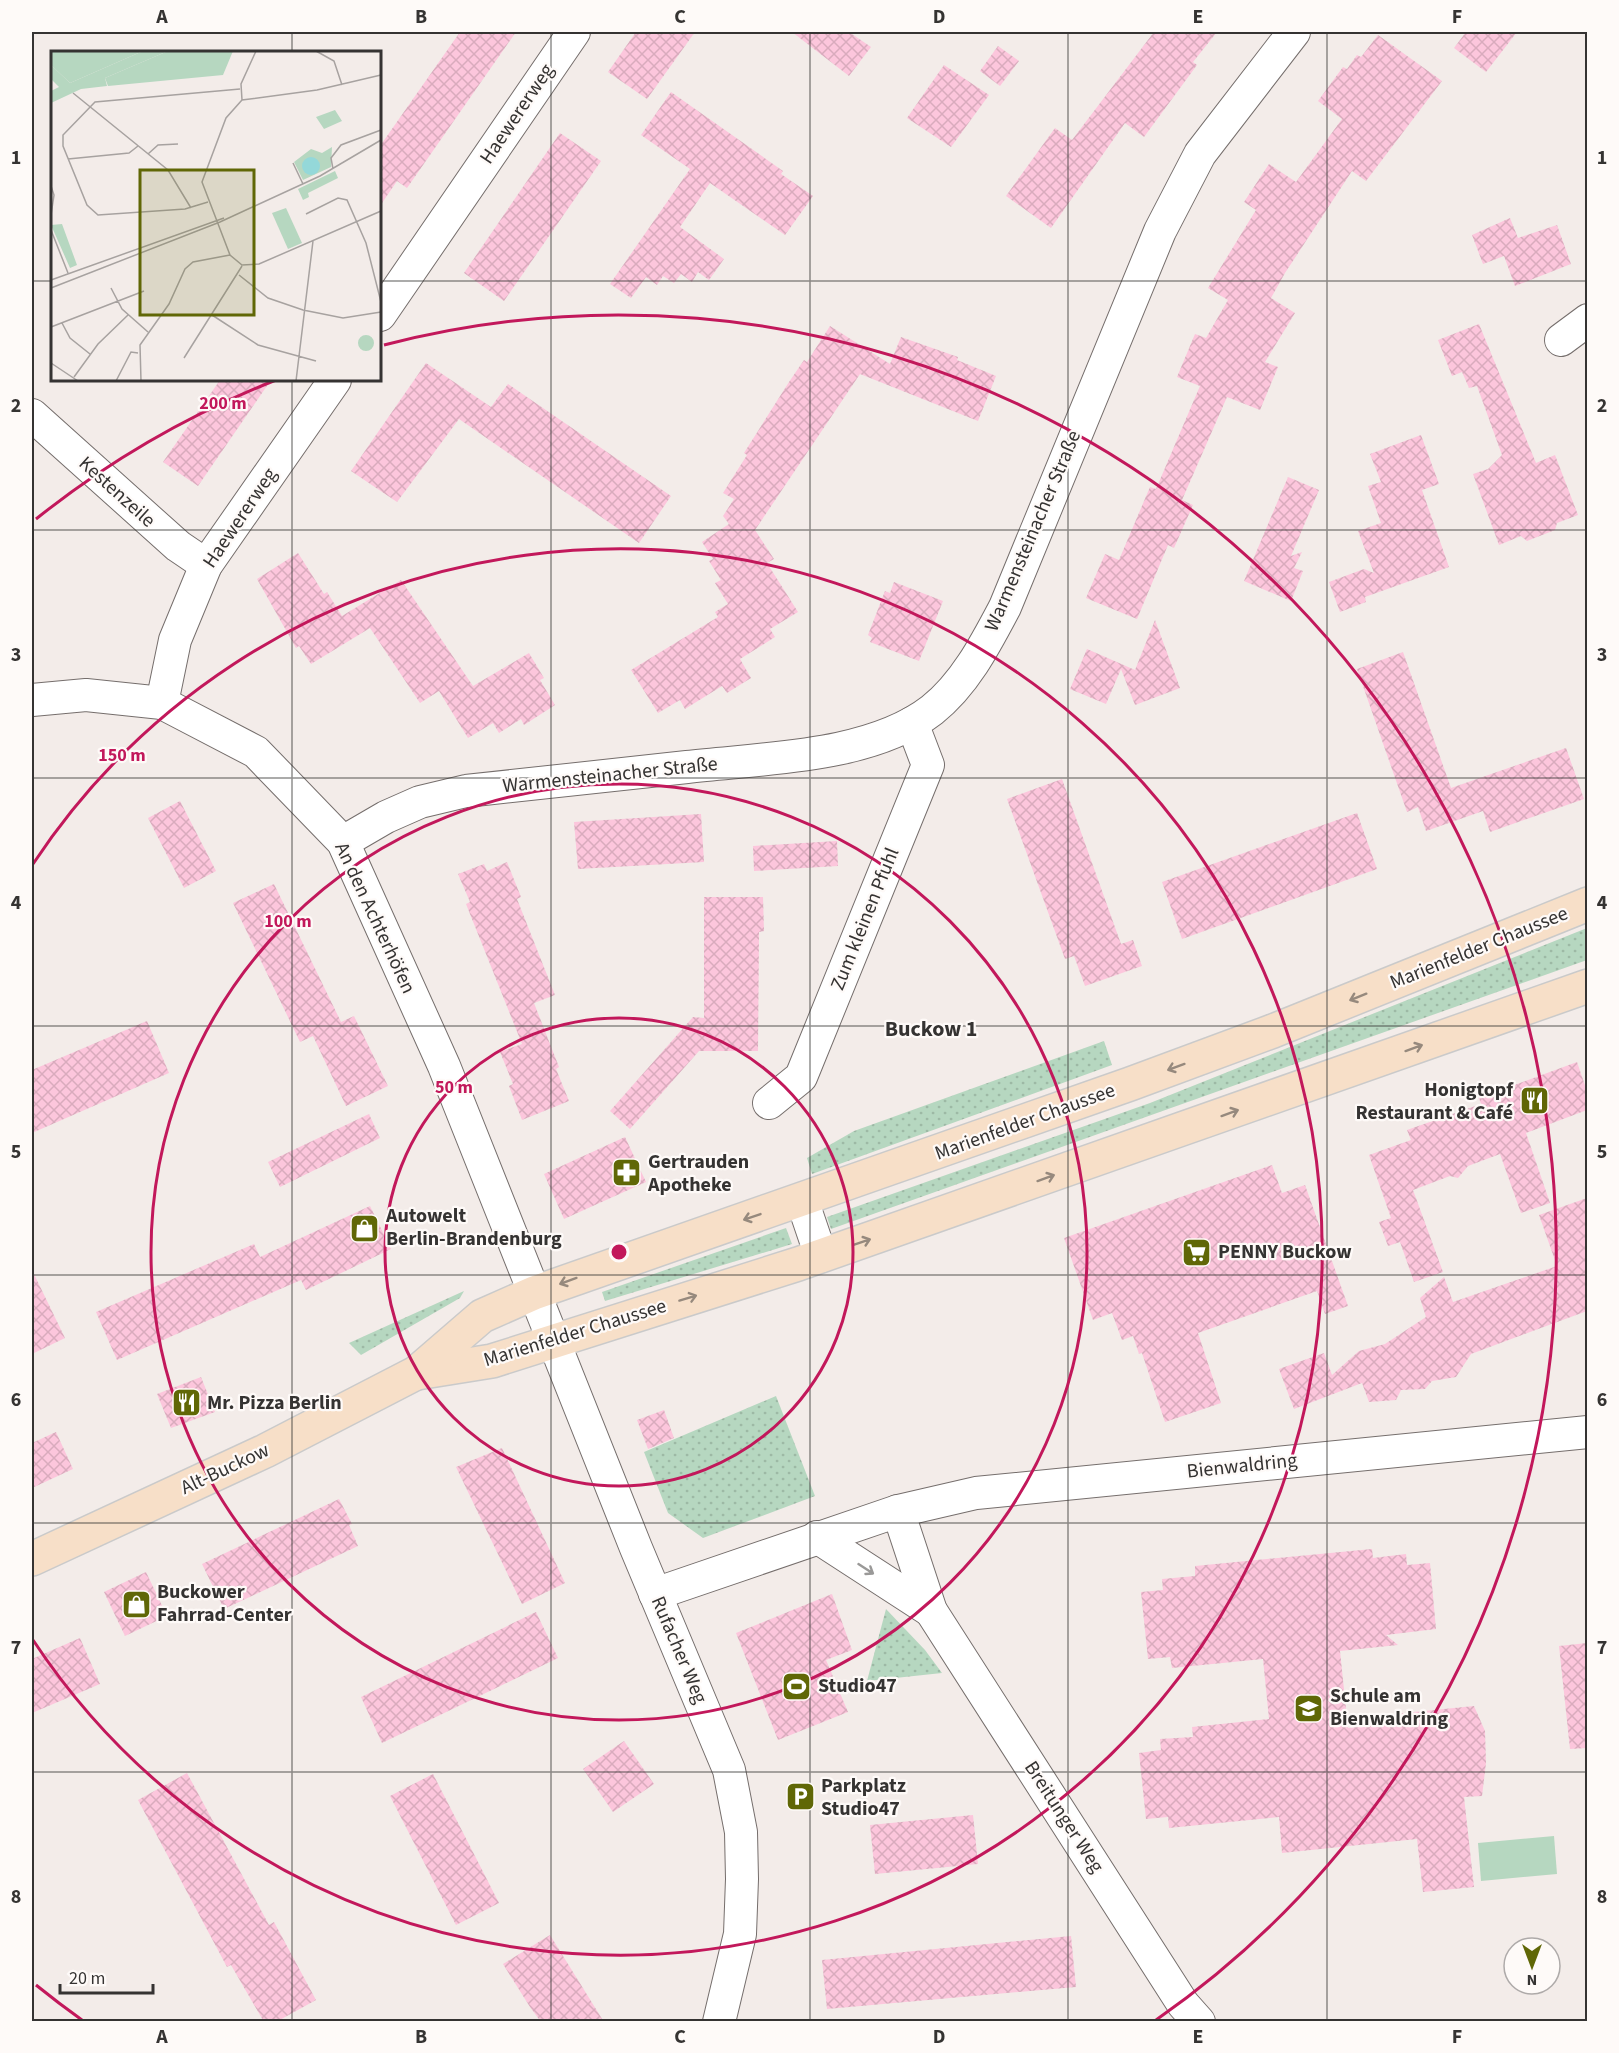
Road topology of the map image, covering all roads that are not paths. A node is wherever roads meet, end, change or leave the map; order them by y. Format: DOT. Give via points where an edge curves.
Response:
graph roads {
  1 [pos="574,32"];
  2 [pos="1294,32"];
  3 [pos="381,314"];
  4 [pos="1587,320"];
  5 [pos="1561,340"];
  6 [pos="334,381"];
  7 [pos="32,415"];
  8 [pos="206,565"];
  9 [pos="32,700"];
  10 [pos="162,703"];
  11 [pos="912,723"];
  12 [pos="343,842"];
  13 [pos="1587,904"];
  14 [pos="1587,986"];
  15 [pos="769,1103"];
  16 [pos="802,1200"];
  17 [pos="821,1256"];
  18 [pos="534,1293"];
  19 [pos="552,1341"];
  20 [pos="416,1373"];
  21 [pos="1587,1432"];
  22 [pos="898,1510"];
  23 [pos="817,1537"];
  24 [pos="32,1559"];
  25 [pos="655,1594"];
  26 [pos="931,1611"];
  27 [pos="719,2022"];
  28 [pos="1199,2022"];
  1 -- 3 [label="street, Haewererweg"];
  2 -- 11 [label="street, Warmensteinacher Straße" via="1200,154 1160,231 1005,607 986,642 949,695"];
  4 -- 5 [label="street"];
  6 -- 8 [label="street, Haewererweg"];
  7 -- 8 [label="street, Kestenzeile" via="178,546"];
  8 -- 10 [label="street, Haewererweg" via="175,640"];
  9 -- 10 [label="street, An den Achterhöfen" via="86,695"];
  10 -- 12 [label="street, An den Achterhöfen" via="256,752"];
  11 -- 12 [label="street, Warmensteinacher Straße" via="862,743 802,754 466,791 420,802"];
  11 -- 15 [label="street, Zum kleinen Pfuhl" via="928,765 801,1077"];
  12 -- 18 [label="street, An den Achterhöfen" via="444,1066"];
  13 -- 16 [label="main road, Marienfelder Chaussee, one-way" via="1273,1031"];
  17 -- 14 [label="main road, Marienfelder Chaussee, one-way"];
  16 -- 17 [label="street"];
  16 -- 18 [label="main road, Marienfelder Chaussee, one-way"];
  19 -- 17 [label="main road, Marienfelder Chaussee, one-way"];
  18 -- 19 [label="street, Rufacher Weg"];
  18 -- 20 [label="main road, Marienfelder Chaussee" via="482,1316"];
  19 -- 20 [label="main road, Marienfelder Chaussee" via="492,1361"];
  19 -- 25 [label="street, Rufacher Weg"];
  20 -- 24 [label="main road, Alt-Buckow" via="265,1451"];
  21 -- 22 [label="street, Bienwaldring" via="976,1493"];
  22 -- 23 [label="street"];
  22 -- 26 [label="street, Breitunger Weg"];
  23 -- 25 [label="street"];
  23 -- 26 [label="street, Breitunger Weg, one-way"];
  25 -- 27 [label="street, Rufacher Weg" via="729,1770 741,1832 740,1934"];
  26 -- 28 [label="street, Breitunger Weg" via="1183,2004"];
}
